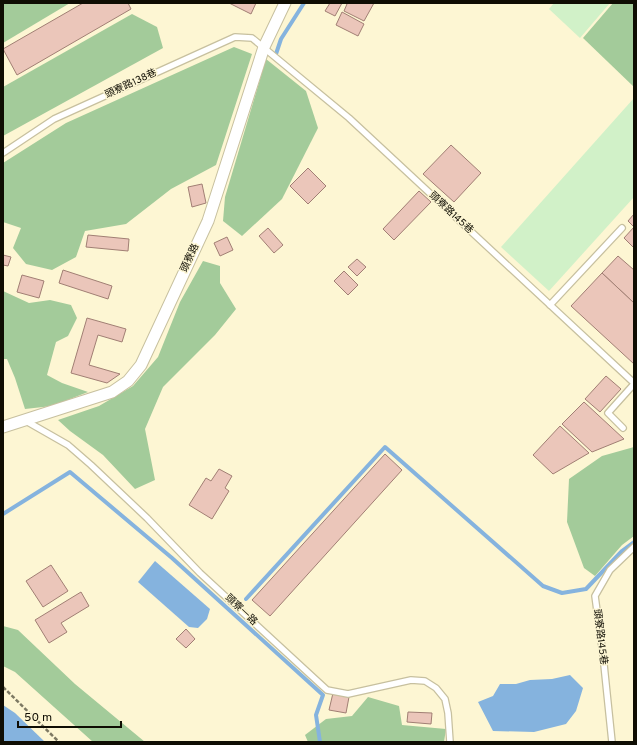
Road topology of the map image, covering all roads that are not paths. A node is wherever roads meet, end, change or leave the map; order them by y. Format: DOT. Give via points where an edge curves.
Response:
graph roads {
  1 [pos="285,3"];
  2 [pos="264,47"];
  3 [pos="3,153"];
  4 [pos="622,228"];
  5 [pos="550,306"];
  6 [pos="634,383"];
  7 [pos="26,421"];
  8 [pos="3,427"];
  9 [pos="623,428"];
  10 [pos="634,546"];
  11 [pos="450,742"];
  12 [pos="612,742"];
  1 -- 2 [label="street, 頭寮路"];
  2 -- 3 [label="lane, 頭寮路138巷" via="252,38 235,37 54,119"];
  2 -- 5 [label="lane, 頭寮路145巷" via="349,118"];
  2 -- 7 [label="street, 頭寮路" via="208,221 141,365 128,381 112,392"];
  4 -- 5 [label="lane"];
  5 -- 6 [label="lane, 頭寮路145巷"];
  6 -- 9 [label="lane" via="608,413"];
  7 -- 8 [label="street, 頭寮路"];
  7 -- 11 [label="lane, 頭寮一路" via="68,445 91,465 200,572 327,690 348,694 411,680 425,681 436,688 445,700"];
  10 -- 12 [label="lane, 頭寮路145巷" via="610,570 595,596"];
}
